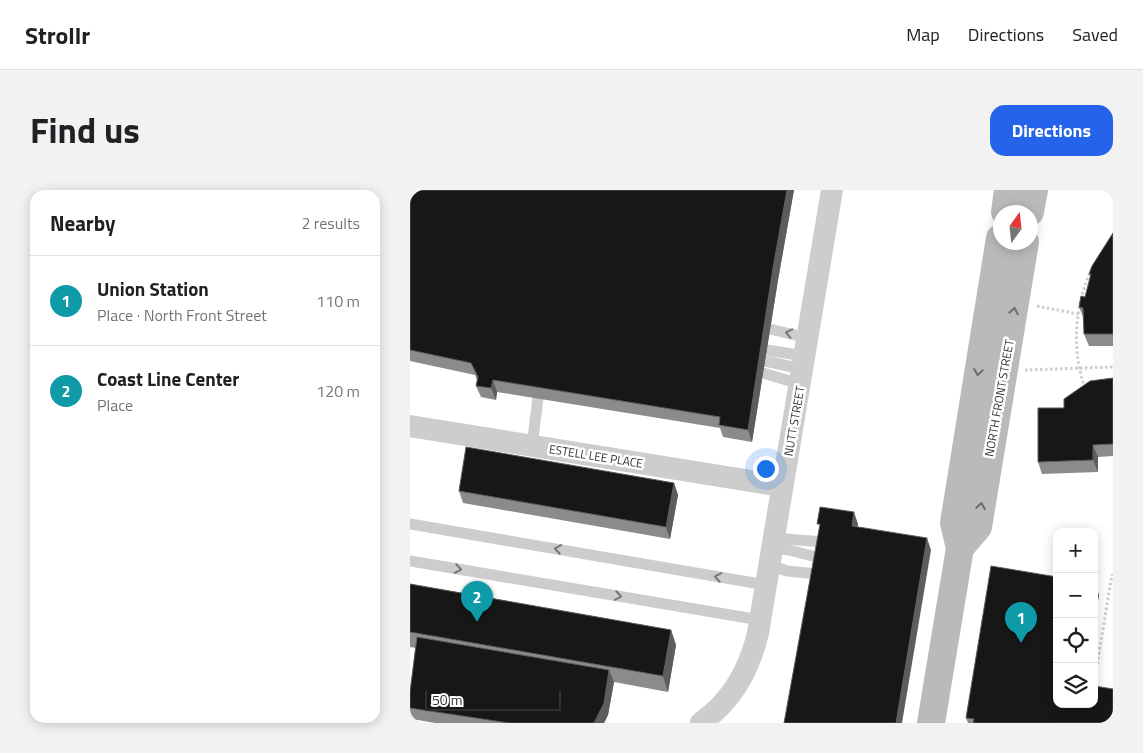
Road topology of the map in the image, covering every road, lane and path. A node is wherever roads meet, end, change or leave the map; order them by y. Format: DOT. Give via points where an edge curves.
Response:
graph roads {
  1 [pos="832,190"];
  2 [pos="1008,190"];
  3 [pos="1034,190"];
  4 [pos="1006,205"];
  5 [pos="1031,205"];
  6 [pos="998,250"];
  7 [pos="1024,250"];
  8 [pos="1092,269"];
  9 [pos="1036,306"];
  10 [pos="1078,314"];
  11 [pos="770,329"];
  12 [pos="766,356"];
  13 [pos="803,361"];
  14 [pos="1113,367"];
  15 [pos="1079,368"];
  16 [pos="1017,370"];
  17 [pos="763,373"];
  18 [pos="1088,396"];
  19 [pos="538,398"];
  20 [pos="410,426"];
  21 [pos="532,446"];
  22 [pos="782,486"];
  23 [pos="410,524"];
  24 [pos="823,542"];
  25 [pos="960,548"];
  26 [pos="820,558"];
  27 [pos="771,559"];
  28 [pos="410,561"];
  29 [pos="818,574"];
  30 [pos="1112,574"];
  31 [pos="760,620"];
  32 [pos="1097,663"];
  33 [pos="702,723"];
  34 [pos="932,723"];
  1 -- 13 [label="street, NUTT STREET"];
  2 -- 4 [label="main road"];
  3 -- 5 [label="main road"];
  6 -- 25 [label="main road, NORTH FRONT STREET, one-way" via="954,523"];
  25 -- 7 [label="main road, NORTH FRONT STREET, one-way" via="978,527"];
  8 -- 10 [label="path"];
  9 -- 10 [label="path"];
  10 -- 15 [label="path"];
  13 -- 11 [label="lane, one-way"];
  12 -- 13 [label="lane"];
  13 -- 17 [label="lane"];
  13 -- 22 [label="street, NUTT STREET"];
  14 -- 15 [label="path"];
  15 -- 16 [label="path"];
  15 -- 18 [label="path"];
  19 -- 21 [label="lane"];
  20 -- 21 [label="street, ESTELL LEE PLACE"];
  21 -- 22 [label="street, ESTELL LEE PLACE"];
  22 -- 27 [label="street, NUTT STREET"];
  27 -- 23 [label="lane, one-way"];
  24 -- 27 [label="lane"];
  25 -- 34 [label="main road, NORTH FRONT STREET"];
  26 -- 27 [label="lane" via="789,550"];
  27 -- 29 [label="lane" via="787,571"];
  27 -- 31 [label="street, NUTT STREET"];
  28 -- 31 [label="lane, one-way"];
  30 -- 32 [label="path"];
  31 -- 33 [label="street, NUTT STREET" via="747,668 725,702"];
}
